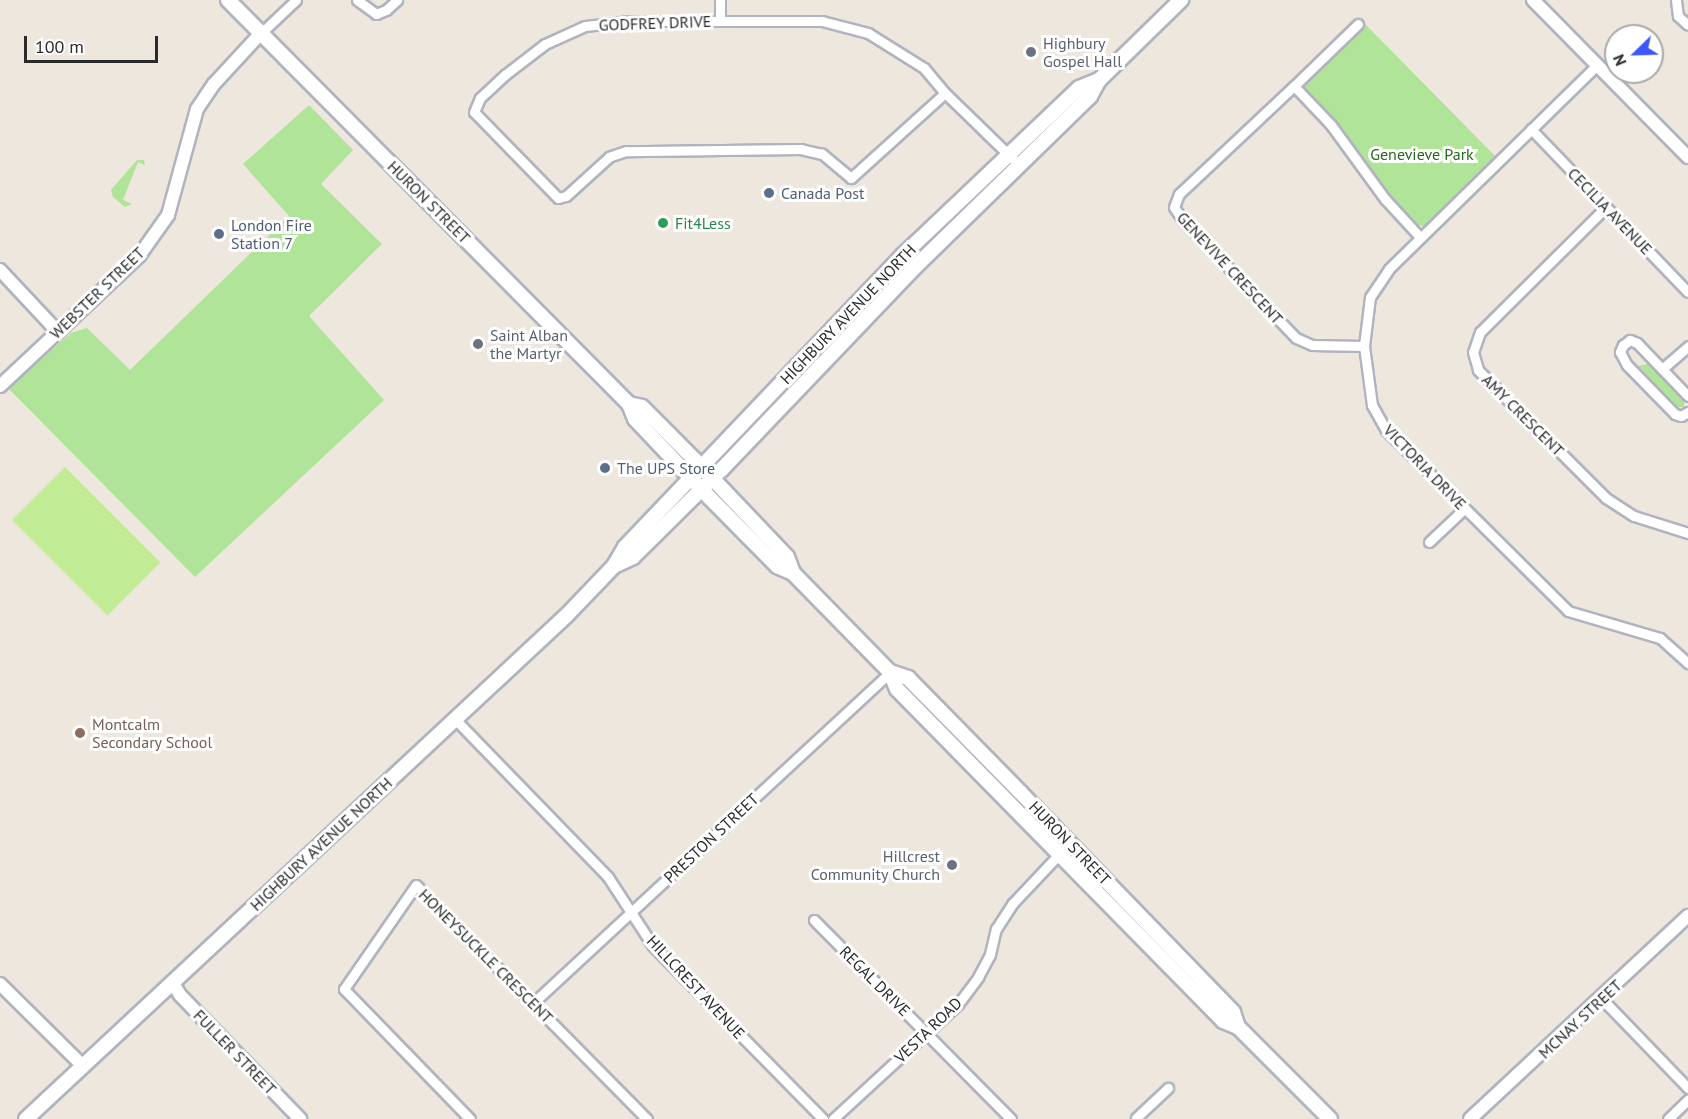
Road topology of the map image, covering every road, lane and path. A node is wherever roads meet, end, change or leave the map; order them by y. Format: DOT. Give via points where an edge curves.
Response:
graph roads {
  1 [pos="228,0"];
  2 [pos="296,0"];
  3 [pos="357,0"];
  4 [pos="397,0"];
  5 [pos="720,0"];
  6 [pos="1181,0"];
  7 [pos="1533,0"];
  8 [pos="1676,0"];
  9 [pos="720,21"];
  10 [pos="1358,24"];
  11 [pos="1688,25"];
  12 [pos="261,33"];
  13 [pos="1597,65"];
  14 [pos="1294,86"];
  15 [pos="945,93"];
  16 [pos="1532,129"];
  17 [pos="1688,158"];
  18 [pos="1014,160"];
  19 [pos="1606,207"];
  20 [pos="1420,237"];
  21 [pos="0,270"];
  22 [pos="1688,292"];
  23 [pos="58,332"];
  24 [pos="1364,346"];
  25 [pos="1688,346"];
  26 [pos="1662,369"];
  27 [pos="0,386"];
  28 [pos="1688,396"];
  29 [pos="629,404"];
  30 [pos="1688,412"];
  31 [pos="701,467"];
  32 [pos="712,479"];
  33 [pos="696,484"];
  34 [pos="1464,509"];
  35 [pos="1688,533"];
  36 [pos="1429,542"];
  37 [pos="793,573"];
  38 [pos="1688,663"];
  39 [pos="890,672"];
  40 [pos="454,718"];
  41 [pos="1070,842"];
  42 [pos="1059,854"];
  43 [pos="631,912"];
  44 [pos="1688,916"];
  45 [pos="814,920"];
  46 [pos="173,983"];
  47 [pos="0,984"];
  48 [pos="1602,999"];
  49 [pos="532,1003"];
  50 [pos="1238,1027"];
  51 [pos="927,1032"];
  52 [pos="82,1066"];
  53 [pos="1168,1088"];
  54 [pos="1688,1088"];
  55 [pos="1688,1100"];
  56 [pos="26,1119"];
  57 [pos="299,1119"];
  58 [pos="470,1119"];
  59 [pos="647,1119"];
  60 [pos="823,1119"];
  61 [pos="833,1119"];
  62 [pos="1011,1119"];
  63 [pos="1136,1119"];
  64 [pos="1330,1119"];
  65 [pos="1470,1119"];
  66 [pos="1668,1119"];
  1 -- 12 [label="main road, HURON STREET"];
  2 -- 12 [label="street"];
  3 -- 4 [label="street" via="376,14"];
  5 -- 9 [label="street"];
  6 -- 18 [label="main road, HIGHBURY AVENUE NORTH" via="1099,80 1079,88"];
  7 -- 13 [label="street"];
  8 -- 11 [label="street" via="1678,16"];
  9 -- 15 [label="street, GODFREY DRIVE" via="822,21 868,33 924,68"];
  9 -- 15 [label="street, GODFREY DRIVE" via="630,21 585,26 545,44 506,74 480,98 474,112 558,198 566,196 609,157 626,151 801,149 822,154 851,178"];
  10 -- 14 [label="street"];
  12 -- 23 [label="street, WEBSTER STREET" via="196,109 168,215 139,256"];
  12 -- 29 [label="main road, HURON STREET"];
  13 -- 16 [label="street, VICTORIA DRIVE"];
  13 -- 17 [label="street"];
  14 -- 20 [label="street" via="1331,125 1385,199"];
  14 -- 24 [label="street, GENEVIVE CRESCENT" via="1179,194 1174,207 1296,338 1312,345"];
  15 -- 18 [label="street, GODFREY DRIVE"];
  16 -- 19 [label="street, CECILIA AVENUE"];
  16 -- 20 [label="street, VICTORIA DRIVE"];
  18 -- 31 [label="main road, HIGHBURY AVENUE NORTH" via="902,256"];
  18 -- 32 [label="main road, HIGHBURY AVENUE NORTH"];
  19 -- 22 [label="street, CECILIA AVENUE"];
  19 -- 35 [label="street, AMY CRESCENT" via="1480,332 1473,352 1479,370 1606,498 1634,516"];
  20 -- 24 [label="street, VICTORIA DRIVE" via="1389,269 1368,300"];
  21 -- 23 [label="street"];
  23 -- 27 [label="street, WEBSTER STREET"];
  24 -- 34 [label="street, VICTORIA DRIVE" via="1372,405 1386,430"];
  25 -- 26 [label="street"];
  26 -- 28 [label="street"];
  26 -- 30 [label="street" via="1635,342 1630,340 1621,349 1623,360 1675,414"];
  29 -- 31 [label="main road, HURON STREET" via="642,407"];
  29 -- 33 [label="main road, HURON STREET" via="635,419"];
  31 -- 32 [label="main road, HURON STREET"];
  31 -- 33 [label="main road, HIGHBURY AVENUE NORTH"];
  32 -- 33 [label="main road, HIGHBURY AVENUE NORTH"];
  32 -- 37 [label="main road, HURON STREET" via="787,557"];
  33 -- 37 [label="main road, HURON STREET" via="777,566"];
  33 -- 40 [label="main road, HIGHBURY AVENUE NORTH" via="625,547 614,566 566,616"];
  34 -- 36 [label="street"];
  34 -- 38 [label="street, VICTORIA DRIVE" via="1568,611 1660,638"];
  37 -- 39 [label="main road, HURON STREET"];
  39 -- 41 [label="main road, HURON STREET" via="908,678"];
  39 -- 42 [label="main road, HURON STREET" via="897,689"];
  39 -- 43 [label="street, PRESTON STREET"];
  40 -- 43 [label="street, HILLCREST AVENUE" via="608,877"];
  40 -- 46 [label="main road, HIGHBURY AVENUE NORTH"];
  41 -- 42 [label="street, VESTA ROAD"];
  41 -- 50 [label="main road, HURON STREET" via="1233,1012"];
  42 -- 50 [label="main road, HURON STREET" via="1223,1021"];
  42 -- 51 [label="street, VESTA ROAD" via="1012,903 996,928 990,954 978,977"];
  43 -- 49 [label="street, PRESTON STREET"];
  43 -- 60 [label="street, HILLCREST AVENUE" via="653,946"];
  44 -- 48 [label="street, MCNAY STREET"];
  45 -- 51 [label="street, REGAL DRIVE"];
  46 -- 52 [label="main road, HIGHBURY AVENUE NORTH"];
  46 -- 57 [label="street, FULLER STREET" via="180,995"];
  47 -- 52 [label="street"];
  48 -- 54 [label="street"];
  48 -- 65 [label="street, MCNAY STREET"];
  49 -- 58 [label="street, HONEYSUCKLE CRESCENT" via="416,885 344,989"];
  49 -- 59 [label="street, HONEYSUCKLE CRESCENT"];
  50 -- 64 [label="main road, HURON STREET"];
  51 -- 61 [label="street, VESTA ROAD"];
  51 -- 62 [label="street, REGAL DRIVE"];
  52 -- 56 [label="main road, HIGHBURY AVENUE NORTH"];
  53 -- 63 [label="street"];
  55 -- 66 [label="street"];
}
